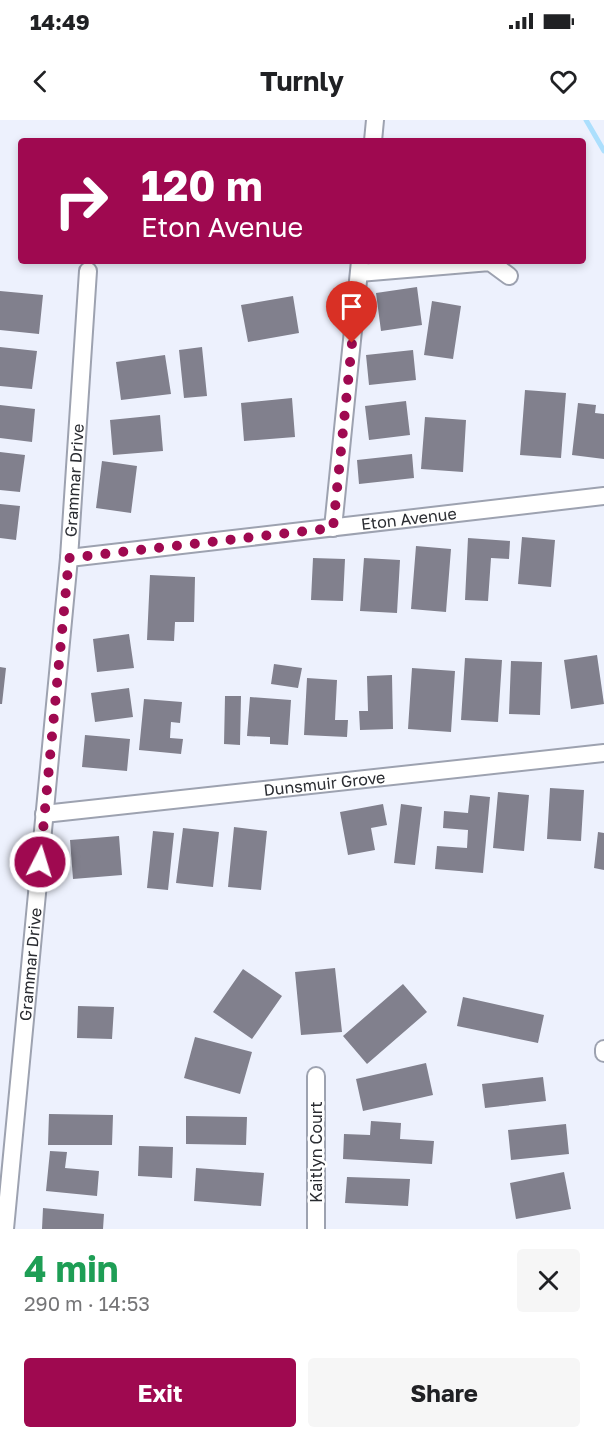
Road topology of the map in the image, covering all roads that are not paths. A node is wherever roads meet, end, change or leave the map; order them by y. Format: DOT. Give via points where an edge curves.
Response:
graph roads {
  1 [pos="375,120"];
  2 [pos="373,138"];
  3 [pos="438,264"];
  4 [pos="493,264"];
  5 [pos="359,267"];
  6 [pos="88,271"];
  7 [pos="509,276"];
  8 [pos="604,496"];
  9 [pos="333,528"];
  10 [pos="69,558"];
  11 [pos="604,753"];
  12 [pos="44,814"];
  13 [pos="316,1076"];
  14 [pos="5,1229"];
  15 [pos="316,1229"];
  1 -- 2 [label="street"];
  3 -- 5 [label="street"];
  4 -- 7 [label="street"];
  5 -- 9 [label="street"];
  6 -- 10 [label="street, Grammar Drive"];
  8 -- 9 [label="street, Eton Avenue"];
  9 -- 10 [label="street, Eton Avenue"];
  10 -- 12 [label="street, Grammar Drive"];
  11 -- 12 [label="street, Dunsmuir Grove"];
  12 -- 14 [label="street, Grammar Drive"];
  13 -- 15 [label="street, Kaitlyn Court"];
}
